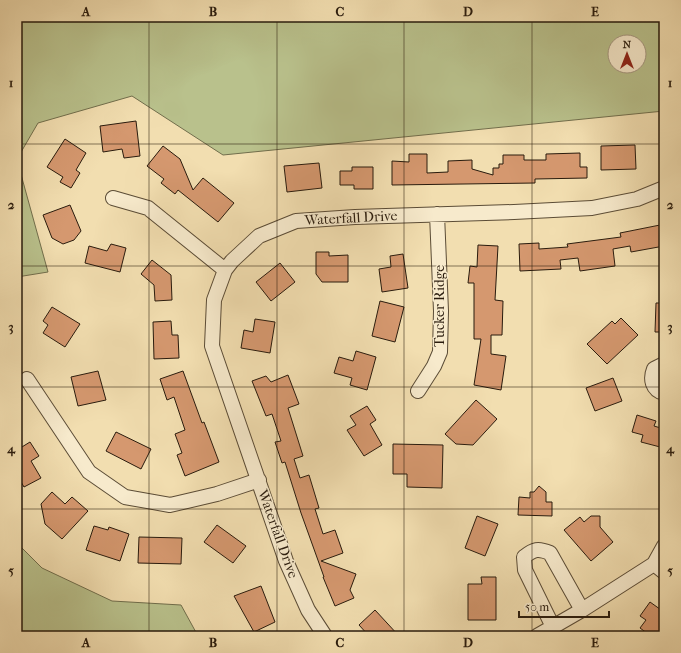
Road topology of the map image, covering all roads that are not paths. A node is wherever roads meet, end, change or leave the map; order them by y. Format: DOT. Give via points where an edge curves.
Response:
graph roads {
  1 [pos="664,188"];
  2 [pos="113,198"];
  3 [pos="437,214"];
  4 [pos="225,270"];
  5 [pos="664,364"];
  6 [pos="27,379"];
  7 [pos="418,391"];
  8 [pos="664,393"];
  9 [pos="259,480"];
  10 [pos="664,546"];
  11 [pos="659,568"];
  12 [pos="582,610"];
  13 [pos="553,627"];
  14 [pos="325,636"];
  15 [pos="537,636"];
  1 -- 3 [label="street, Waterfall Drive" via="637,199 592,208"];
  2 -- 4 [label="street" via="148,208"];
  3 -- 4 [label="street, Waterfall Drive" via="296,221 259,236"];
  3 -- 7 [label="street, Tucker Ridge" via="440,352"];
  4 -- 9 [label="street, Waterfall Drive" via="214,300 212,346"];
  5 -- 8 [label="street" via="654,369 651,376 658,391"];
  6 -- 9 [label="street" via="89,472 126,497 170,505 217,494"];
  9 -- 14 [label="street, Waterfall Drive" via="286,561 308,610"];
  10 -- 11 [label="street"];
  11 -- 12 [label="street"];
  12 -- 13 [label="street"];
  12 -- 13 [label="street" via="550,553 540,549 531,551 524,557 525,570"];
  13 -- 15 [label="street"];
}
